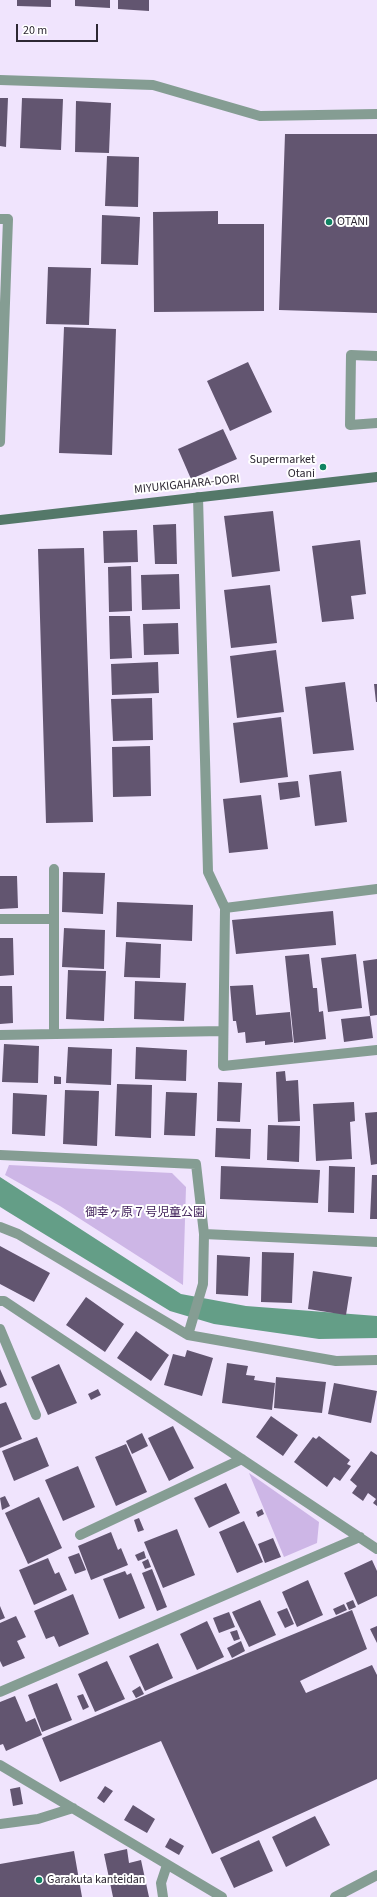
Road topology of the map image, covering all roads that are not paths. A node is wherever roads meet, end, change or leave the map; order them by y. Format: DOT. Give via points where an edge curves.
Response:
graph roads {
  1 [pos="0,80"];
  2 [pos="377,114"];
  3 [pos="0,219"];
  4 [pos="3,338"];
  5 [pos="377,356"];
  6 [pos="377,423"];
  7 [pos="0,442"];
  8 [pos="377,477"];
  9 [pos="198,497"];
  10 [pos="0,520"];
  11 [pos="54,869"];
  12 [pos="377,889"];
  13 [pos="225,908"];
  14 [pos="0,919"];
  15 [pos="54,920"];
  16 [pos="223,1031"];
  17 [pos="54,1034"];
  18 [pos="0,1035"];
  19 [pos="377,1050"];
  20 [pos="0,1155"];
  21 [pos="0,1227"];
  22 [pos="204,1234"];
  23 [pos="377,1242"];
  24 [pos="0,1301"];
  25 [pos="0,1329"];
  26 [pos="188,1335"];
  27 [pos="377,1360"];
  28 [pos="36,1415"];
  29 [pos="242,1459"];
  30 [pos="80,1535"];
  31 [pos="360,1537"];
  32 [pos="377,1549"];
  33 [pos="0,1692"];
  34 [pos="0,1765"];
  35 [pos="73,1808"];
  36 [pos="0,1824"];
  37 [pos="167,1865"];
  38 [pos="377,1875"];
  39 [pos="163,1897"];
  40 [pos="222,1897"];
  41 [pos="335,1897"];
  1 -- 2 [label="street" via="154,85 260,116"];
  3 -- 4 [label="street" via="8,219"];
  4 -- 7 [label="street"];
  5 -- 6 [label="street" via="351,355 350,425"];
  8 -- 9 [label="street, MIYUKIGAHARA-DORI"];
  9 -- 10 [label="street, MIYUKIGAHARA-DORI"];
  9 -- 13 [label="street" via="208,872"];
  11 -- 15 [label="street"];
  12 -- 13 [label="street"];
  13 -- 16 [label="street"];
  14 -- 15 [label="street"];
  15 -- 17 [label="street"];
  16 -- 17 [label="street"];
  16 -- 19 [label="street" via="223,1066"];
  17 -- 18 [label="street"];
  20 -- 22 [label="street" via="196,1164"];
  21 -- 26 [label="street" via="18,1234"];
  22 -- 23 [label="street"];
  22 -- 26 [label="street" via="203,1284"];
  24 -- 29 [label="street" via="4,1301"];
  25 -- 28 [label="street"];
  26 -- 27 [label="street" via="336,1361"];
  29 -- 30 [label="street"];
  29 -- 31 [label="street"];
  31 -- 32 [label="street"];
  31 -- 33 [label="street"];
  34 -- 35 [label="street"];
  35 -- 36 [label="street" via="38,1819"];
  35 -- 37 [label="street"];
  37 -- 39 [label="street" via="161,1883"];
  37 -- 40 [label="street"];
  38 -- 41 [label="street"];
}
